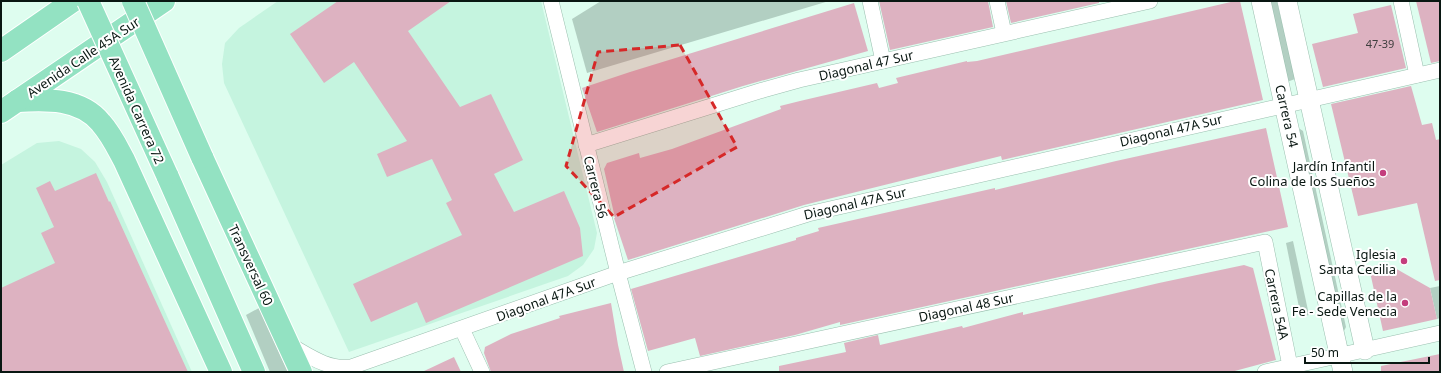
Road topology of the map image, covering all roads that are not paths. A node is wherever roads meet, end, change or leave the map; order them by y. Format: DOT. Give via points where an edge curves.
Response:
graph roads {
  1 [pos="73,1"];
  2 [pos="88,1"];
  3 [pos="133,1"];
  4 [pos="164,1"];
  5 [pos="551,1"];
  6 [pos="870,1"];
  7 [pos="997,1"];
  8 [pos="1150,1"];
  9 [pos="1261,1"];
  10 [pos="1287,1"];
  11 [pos="1401,1"];
  12 [pos="1130,3"];
  13 [pos="1004,33"];
  14 [pos="1,51"];
  15 [pos="883,61"];
  16 [pos="1440,70"];
  17 [pos="1417,75"];
  18 [pos="1310,99"];
  19 [pos="1285,105"];
  20 [pos="9,107"];
  21 [pos="586,145"];
  22 [pos="1264,242"];
  23 [pos="618,274"];
  24 [pos="462,329"];
  25 [pos="1440,333"];
  26 [pos="288,344"];
  27 [pos="1365,350"];
  28 [pos="1341,364"];
  29 [pos="1290,366"];
  30 [pos="221,372"];
  31 [pos="254,372"];
  32 [pos="301,372"];
  33 [pos="482,372"];
  34 [pos="644,372"];
  35 [pos="667,372"];
  36 [pos="1265,372"];
  1 -- 14 [label="highway"];
  2 -- 31 [label="highway, Avenida Carrera 72, bridge"];
  3 -- 26 [label="highway, Transversal 60, bridge"];
  4 -- 20 [label="highway, Avenida Calle 45A Sur"];
  5 -- 21 [label="street, Carrera 56"];
  6 -- 15 [label="street"];
  7 -- 13 [label="street"];
  8 -- 12 [label="street, Diagonal 47 Sur"];
  9 -- 19 [label="street, Carrera 54"];
  10 -- 18 [label="street, Carrera 54"];
  11 -- 17 [label="street"];
  12 -- 13 [label="street, Diagonal 47 Sur"];
  13 -- 15 [label="street, Diagonal 47 Sur"];
  15 -- 21 [label="street, Diagonal 47 Sur" via="763,90"];
  16 -- 17 [label="street, Diagonal 47A Sur"];
  17 -- 18 [label="street, Diagonal 47A Sur"];
  18 -- 19 [label="street, Diagonal 47A Sur"];
  18 -- 27 [label="street, Carrera 54"];
  19 -- 23 [label="street, Diagonal 47A Sur" via="808,214"];
  19 -- 28 [label="street, Carrera 54"];
  20 -- 30 [label="highway" via="38,99 58,100 73,104 101,122 124,160"];
  21 -- 23 [label="street, Carrera 56"];
  22 -- 29 [label="street, Carrera 54A"];
  22 -- 35 [label="street, Diagonal 48 Sur"];
  23 -- 24 [label="street, Diagonal 47A Sur"];
  23 -- 34 [label="street, Carrera 56"];
  24 -- 26 [label="street, Diagonal 47A Sur" via="351,368 320,362"];
  24 -- 33 [label="street"];
  25 -- 27 [label="street"];
  26 -- 32 [label="highway, Transversal 60"];
  27 -- 28 [label="street"];
  28 -- 29 [label="street"];
  29 -- 36 [label="street"];
}
